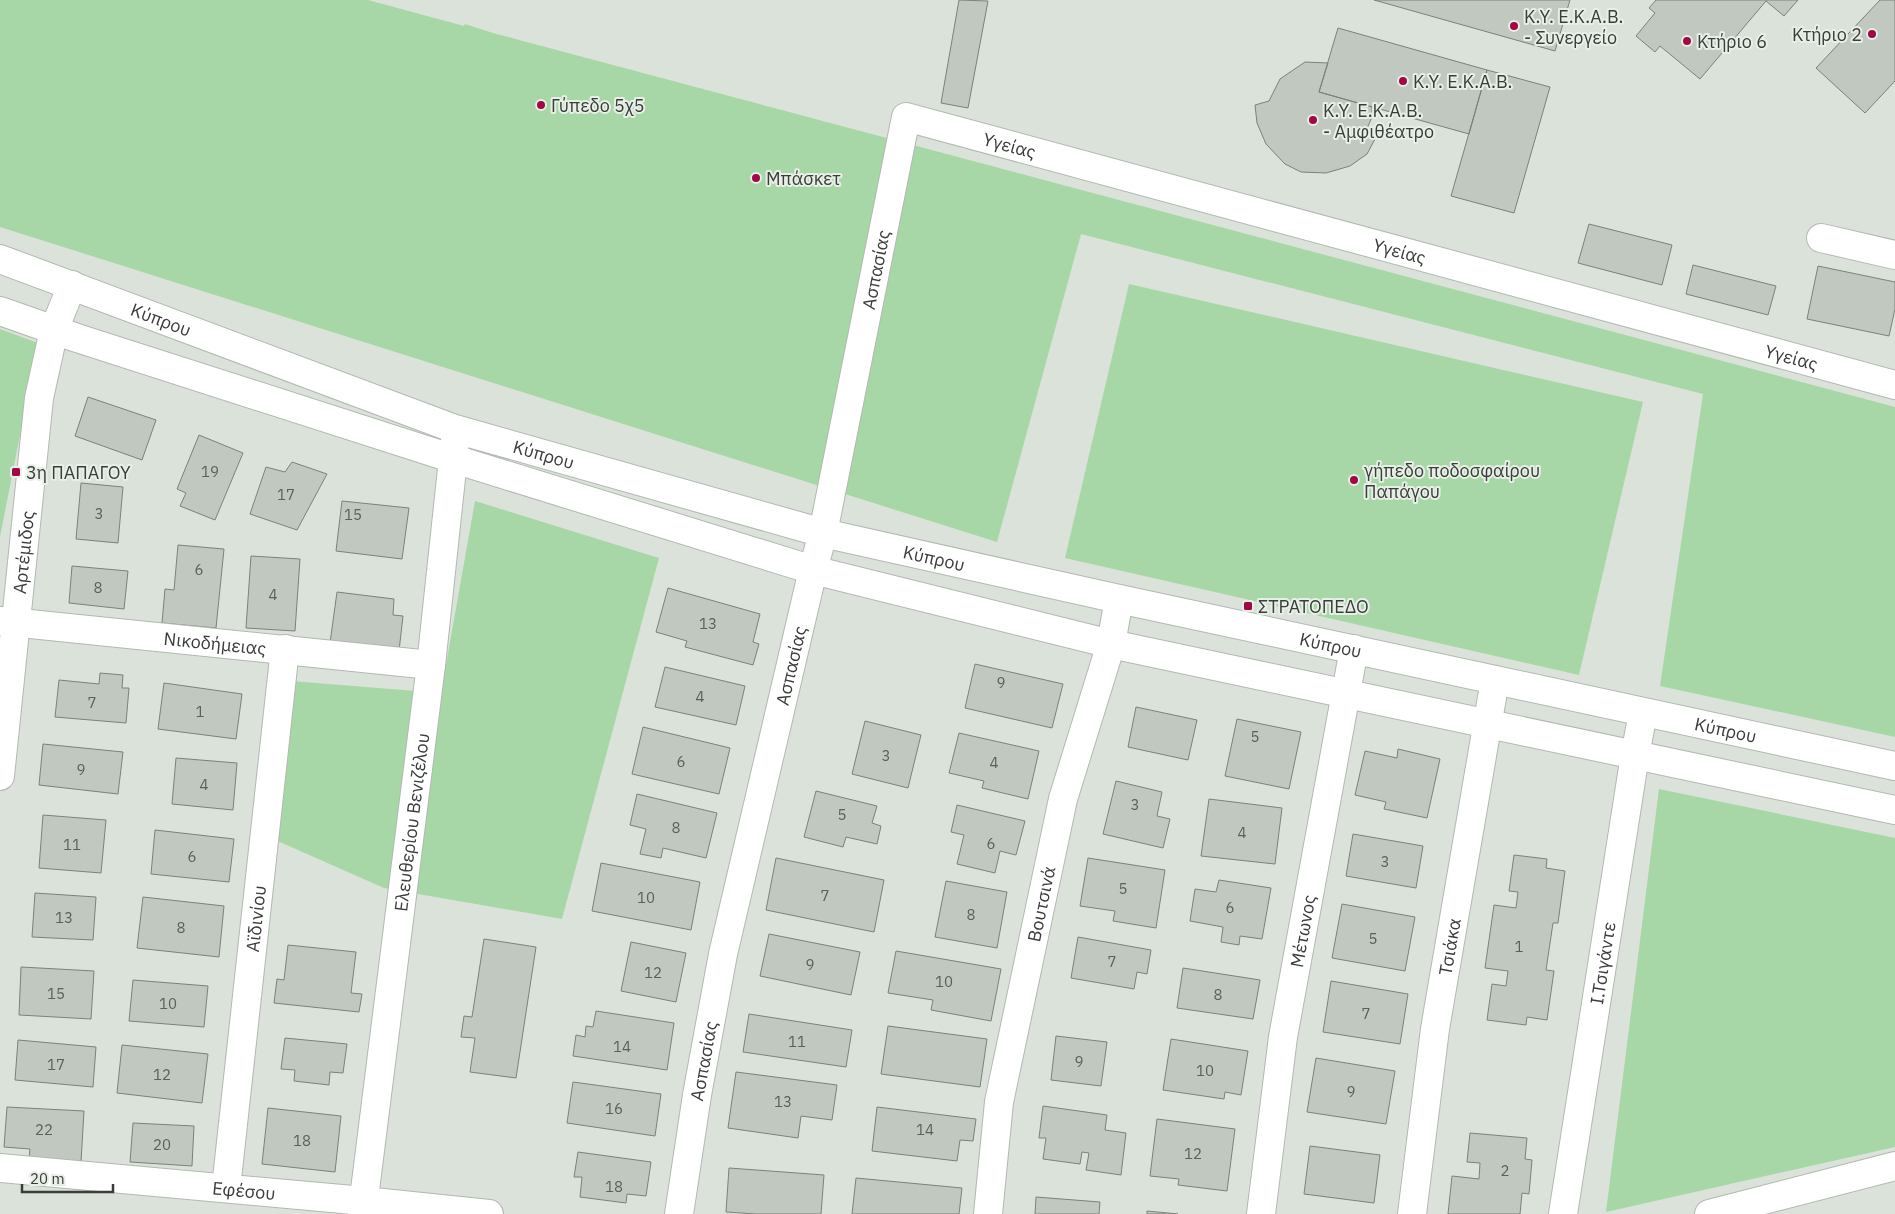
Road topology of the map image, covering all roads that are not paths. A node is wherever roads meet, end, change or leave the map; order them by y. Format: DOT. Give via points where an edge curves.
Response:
graph roads {
  1 [pos="906,116"];
  2 [pos="1822,238"];
  3 [pos="1895,255"];
  4 [pos="0,259"];
  5 [pos="72,285"];
  6 [pos="0,311"];
  7 [pos="54,330"];
  8 [pos="1895,385"];
  9 [pos="455,429"];
  10 [pos="454,459"];
  11 [pos="823,533"];
  12 [pos="813,570"];
  13 [pos="1119,599"];
  14 [pos="8,622"];
  15 [pos="1111,644"];
  16 [pos="285,649"];
  17 [pos="1354,649"];
  18 [pos="431,665"];
  19 [pos="1495,680"];
  20 [pos="1344,694"];
  21 [pos="1644,712"];
  22 [pos="1487,724"];
  23 [pos="1634,755"];
  24 [pos="1895,766"];
  25 [pos="0,776"];
  26 [pos="1895,810"];
  27 [pos="1895,1166"];
  28 [pos="0,1168"];
  29 [pos="226,1188"];
  30 [pos="363,1207"];
  31 [pos="488,1214"];
  32 [pos="679,1214"];
  33 [pos="988,1214"];
  34 [pos="1261,1214"];
  35 [pos="1412,1214"];
  36 [pos="1564,1214"];
  37 [pos="1709,1214"];
  1 -- 8 [label="street, Υγείας"];
  1 -- 11 [label="street, Ασπασίας"];
  2 -- 3 [label="street"];
  4 -- 5 [label="street, Κύπρου"];
  5 -- 7 [label="street, Αρτέμιδος"];
  5 -- 9 [label="street, Κύπρου"];
  6 -- 7 [label="street, Κύπρου"];
  7 -- 10 [label="street, Κύπρου"];
  7 -- 14 [label="street, Αρτέμιδος" via="39,398"];
  9 -- 10 [label="street, Ελευθερίου Βενιζέλου"];
  9 -- 11 [label="street, Κύπρου"];
  10 -- 12 [label="street, Κύπρου"];
  10 -- 18 [label="street, Ελευθερίου Βενιζέλου"];
  11 -- 12 [label="street, Ασπασίας"];
  11 -- 13 [label="street, Κύπρου"];
  12 -- 15 [label="street, Κύπρου"];
  12 -- 32 [label="street, Ασπασίας" via="723,954"];
  13 -- 15 [label="street, Βουτσινά"];
  13 -- 17 [label="street, Κύπρου"];
  14 -- 16 [label="street, Νικοδήμειας"];
  14 -- 25 [label="street, Αρτέμιδος"];
  15 -- 20 [label="street, Κύπρου"];
  15 -- 33 [label="street, Βουτσινά" via="1063,799 999,1102"];
  16 -- 18 [label="street, Νικοδήμειας"];
  16 -- 29 [label="street, Αϊδινίου"];
  17 -- 19 [label="street, Κύπρου"];
  17 -- 20 [label="street, Μέτωνος"];
  18 -- 30 [label="street, Ελευθερίου Βενιζέλου"];
  19 -- 21 [label="street, Κύπρου"];
  19 -- 22 [label="street, Τσιάκα"];
  20 -- 22 [label="street, Κύπρου"];
  20 -- 34 [label="street, Μέτωνος" via="1283,1038"];
  21 -- 23 [label="street, Ι.Τσιγάντε"];
  21 -- 24 [label="street, Κύπρου"];
  22 -- 23 [label="street, Κύπρου"];
  22 -- 35 [label="street, Τσιάκα" via="1435,1029"];
  23 -- 26 [label="street, Κύπρου"];
  23 -- 36 [label="street, Ι.Τσιγάντε"];
  27 -- 37 [label="street"];
  28 -- 29 [label="street, Εφέσου"];
  29 -- 30 [label="street, Εφέσου"];
  30 -- 31 [label="street, Εφέσου"];
}
